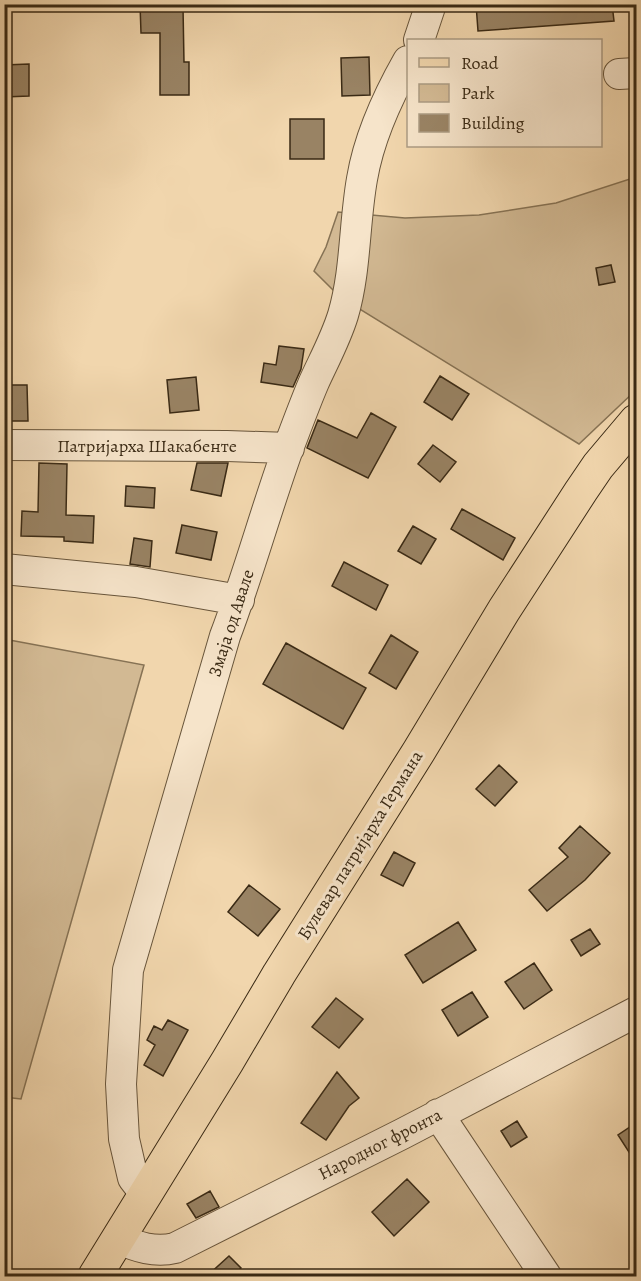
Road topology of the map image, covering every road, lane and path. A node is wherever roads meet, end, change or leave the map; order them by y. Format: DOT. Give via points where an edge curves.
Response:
graph roads {
  1 [pos="431,4"];
  2 [pos="419,39"];
  3 [pos="407,63"];
  4 [pos="636,421"];
  5 [pos="4,445"];
  6 [pos="289,448"];
  7 [pos="4,569"];
  8 [pos="239,600"];
  9 [pos="636,1012"];
  10 [pos="438,1114"];
  11 [pos="146,1195"];
  12 [pos="119,1239"];
  13 [pos="95,1276"];
  14 [pos="546,1276"];
  1 -- 2 [label="street"];
  3 -- 6 [label="street, Змаја од Авале" via="372,140 362,180 343,315"];
  4 -- 11 [label="main road, Булевар патријарха Германа" via="598,466 504,610"];
  5 -- 6 [label="street, Патријарха Шакабенте"];
  6 -- 8 [label="street, Змаја од Авале"];
  7 -- 8 [label="street" via="136,582"];
  8 -- 11 [label="street, Змаја од Авале" via="225,636 128,970 120,1084 124,1138 133,1178"];
  9 -- 10 [label="street, Народног фронта"];
  10 -- 12 [label="street, Народног фронта" via="175,1248 140,1248"];
  10 -- 14 [label="street"];
  11 -- 12 [label="main road, Булевар патријарха Германа"];
  12 -- 13 [label="main road, Булевар патријарха Германа"];
}
